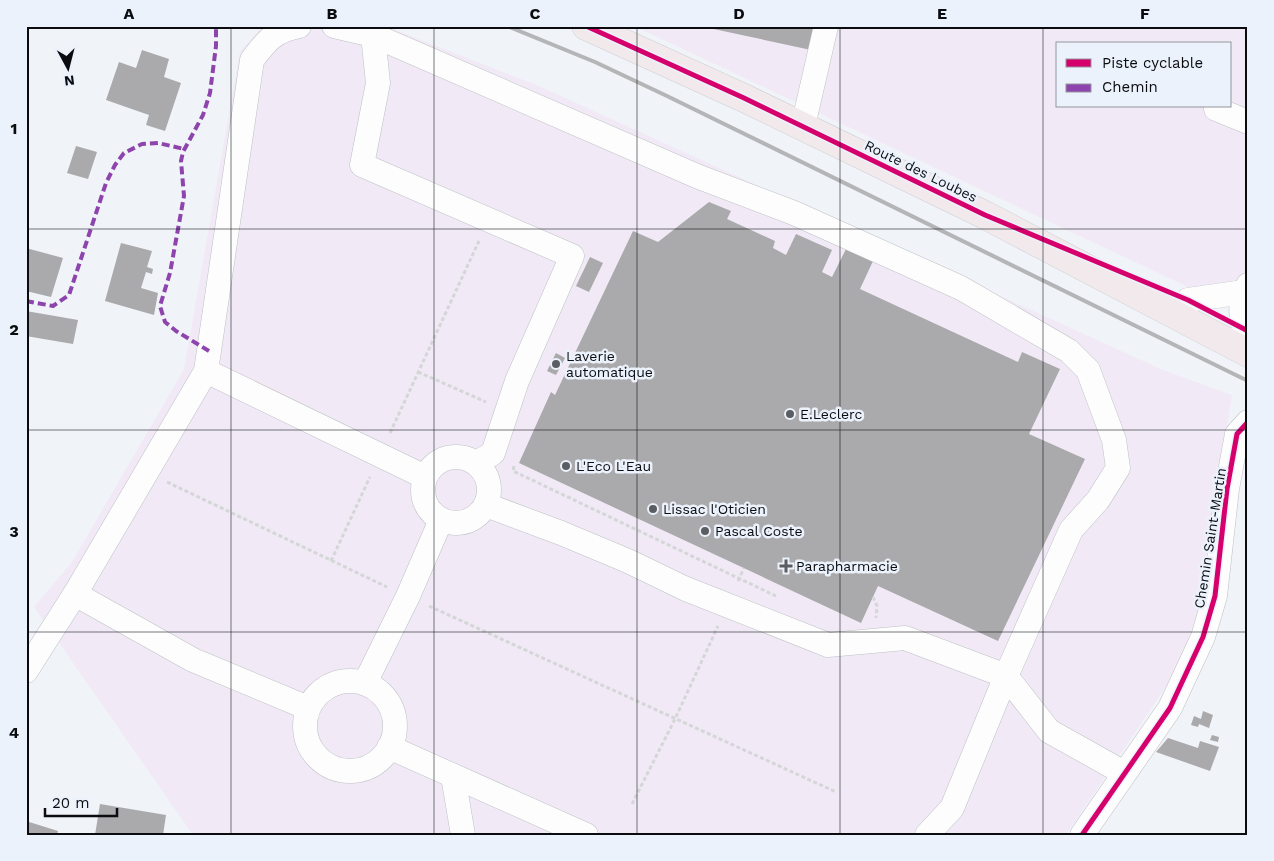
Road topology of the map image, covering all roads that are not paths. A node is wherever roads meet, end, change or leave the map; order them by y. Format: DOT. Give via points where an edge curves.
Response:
graph roads {
  1 [pos="299,26"];
  2 [pos="334,26"];
  3 [pos="586,26"];
  4 [pos="826,26"];
  5 [pos="373,36"];
  6 [pos="1216,110"];
  7 [pos="1248,122"];
  8 [pos="803,126"];
  9 [pos="985,215"];
  10 [pos="1246,289"];
  11 [pos="1188,300"];
  12 [pos="1247,336"];
  13 [pos="206,371"];
  14 [pos="1248,422"];
  15 [pos="477,463"];
  16 [pos="425,477"];
  17 [pos="486,505"];
  18 [pos="441,520"];
  19 [pos="74,594"];
  20 [pos="26,671"];
  21 [pos="1006,676"];
  22 [pos="365,683"];
  23 [pos="308,708"];
  24 [pos="390,747"];
  25 [pos="1124,773"];
  26 [pos="453,776"];
  27 [pos="463,835"];
  28 [pos="586,835"];
  29 [pos="927,835"];
  30 [pos="1082,835"];
  1 -- 13 [label="street" via="281,29 252,60"];
  2 -- 5 [label="street"];
  3 -- 8 [label="main road, Route des Loubes"];
  4 -- 8 [label="street"];
  5 -- 15 [label="street" via="378,83 362,165 572,256 517,381 492,453"];
  5 -- 21 [label="street" via="699,177 794,213 961,288 1069,351 1088,370 1114,440 1118,468 1098,500 1071,530"];
  6 -- 7 [label="street"];
  8 -- 9 [label="main road, Route des Loubes"];
  9 -- 11 [label="main road, Route des Loubes"];
  9 -- 12 [label="main road, Route des Loubes" via="1207,331"];
  10 -- 11 [label="street"];
  10 -- 12 [label="street" via="1241,310"];
  11 -- 12 [label="main road, Route des Loubes"];
  13 -- 16 [label="street"];
  13 -- 19 [label="street"];
  14 -- 25 [label="street, Chemin Saint-Martin" via="1238,434 1227,489 1215,596 1203,637 1170,708"];
  15 -- 16 [label="street" via="468,458 449,457 433,465"];
  15 -- 17 [label="street" via="489,482"];
  16 -- 18 [label="street" via="422,491 427,506"];
  17 -- 18 [label="street" via="469,520 458,523"];
  17 -- 21 [label="street" via="828,645 906,638"];
  18 -- 22 [label="street"];
  19 -- 20 [label="street"];
  19 -- 23 [label="street" via="193,660"];
  21 -- 25 [label="street" via="1049,731"];
  21 -- 29 [label="street" via="952,808"];
  22 -- 23 [label="street" via="341,682 327,687"];
  22 -- 24 [label="street" via="390,705 394,734"];
  23 -- 24 [label="street" via="306,738 313,752 338,769 367,767"];
  24 -- 26 [label="street"];
  25 -- 30 [label="street, Chemin Saint-Martin"];
  26 -- 27 [label="street"];
  26 -- 28 [label="street"];
}
